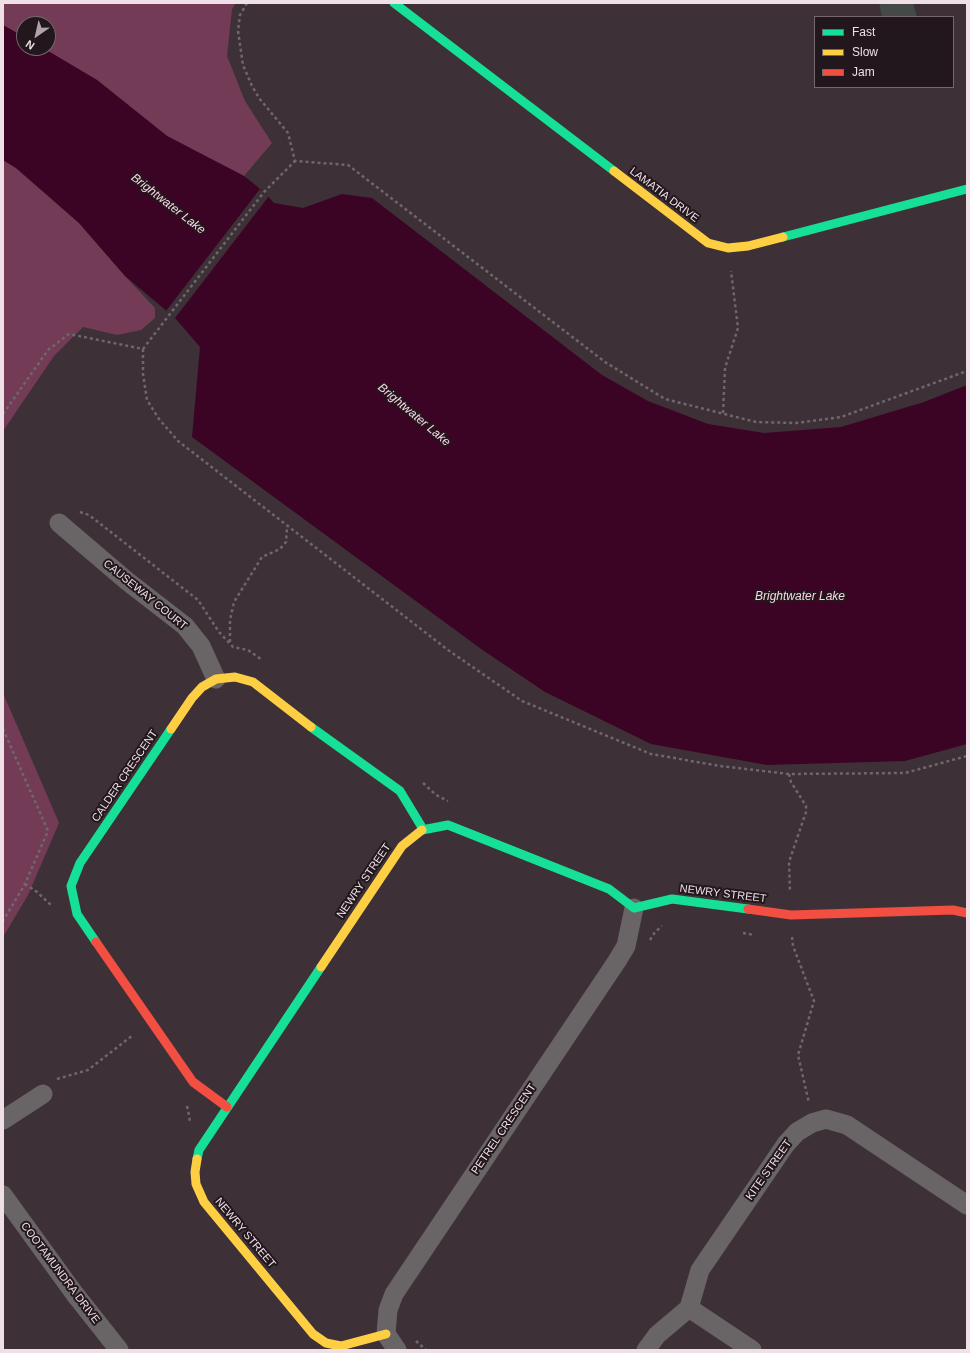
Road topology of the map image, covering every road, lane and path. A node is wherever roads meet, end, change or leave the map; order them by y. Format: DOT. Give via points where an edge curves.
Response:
graph roads {
  1 [pos="247,3"];
  2 [pos="394,3"];
  3 [pos="294,161"];
  4 [pos="967,190"];
  5 [pos="728,248"];
  6 [pos="143,349"];
  7 [pos="967,371"];
  8 [pos="723,413"];
  9 [pos="3,414"];
  10 [pos="59,523"];
  11 [pos="287,527"];
  12 [pos="230,643"];
  13 [pos="234,647"];
  14 [pos="209,661"];
  15 [pos="264,662"];
  16 [pos="216,679"];
  17 [pos="3,728"];
  18 [pos="967,756"];
  19 [pos="420,780"];
  20 [pos="453,804"];
  21 [pos="423,829"];
  22 [pos="25,884"];
  23 [pos="783,892"];
  24 [pos="798,893"];
  25 [pos="51,898"];
  26 [pos="51,905"];
  27 [pos="634,908"];
  28 [pos="52,910"];
  29 [pos="967,913"];
  30 [pos="3,920"];
  31 [pos="663,924"];
  32 [pos="740,933"];
  33 [pos="759,935"];
  34 [pos="786,935"];
  35 [pos="792,935"];
  36 [pos="650,941"];
  37 [pos="129,1028"];
  38 [pos="43,1094"];
  39 [pos="184,1103"];
  40 [pos="227,1107"];
  41 [pos="3,1120"];
  42 [pos="190,1126"];
  43 [pos="3,1195"];
  44 [pos="967,1205"];
  45 [pos="690,1308"];
  46 [pos="386,1334"];
  47 [pos="119,1350"];
  48 [pos="397,1350"];
  49 [pos="646,1350"];
  50 [pos="752,1350"];
  1 -- 3 [label="path" via="240,15 238,31 243,65 259,98 288,133"];
  2 -- 5 [label="street, LAMATIA DRIVE" via="708,243"];
  3 -- 6 [label="path" via="264,192"];
  3 -- 8 [label="path" via="348,165 605,362 665,399"];
  4 -- 5 [label="street, LAMATIA DRIVE" via="748,246"];
  5 -- 8 [label="path" via="738,328 725,368"];
  6 -- 9 [label="path" via="68,334 48,350"];
  6 -- 11 [label="path" via="147,400 159,420 178,441"];
  7 -- 8 [label="path" via="841,417 796,423 756,422"];
  10 -- 12 [label="path" via="68,511 75,510 89,515 198,600 219,632"];
  10 -- 14 [label="street, CAUSEWAY COURT" via="185,626"];
  11 -- 12 [label="path" via="286,542 280,549 262,557 234,602 230,620"];
  11 -- 18 [label="path" via="448,650 522,701 651,754 789,774 905,773"];
  12 -- 13 [label="path"];
  13 -- 14 [label="path"];
  13 -- 15 [label="path" via="248,650"];
  14 -- 16 [label="street, CAUSEWAY COURT"];
  16 -- 21 [label="street, CALDER CRESCENT" via="235,677 253,682 400,791"];
  16 -- 40 [label="street, CALDER CRESCENT" via="202,687 192,698 80,863 71,886 77,914 149,1020 193,1082"];
  17 -- 22 [label="path" via="48,831"];
  19 -- 20 [label="path" via="436,795"];
  21 -- 27 [label="street, NEWRY STREET" via="448,825 610,889"];
  21 -- 40 [label="street, NEWRY STREET" via="402,846"];
  22 -- 26 [label="path"];
  22 -- 30 [label="path"];
  23 -- 24 [label="path"];
  25 -- 26 [label="path"];
  26 -- 28 [label="path"];
  27 -- 29 [label="street, NEWRY STREET" via="672,900 791,915 953,910"];
  27 -- 46 [label="street, PETREL CRESCENT" via="626,946 620,956 394,1294 388,1310"];
  31 -- 36 [label="path"];
  32 -- 33 [label="path"];
  34 -- 35 [label="path"];
  37 -- 38 [label="path" via="134,1035 88,1070 59,1078"];
  38 -- 41 [label="street"];
  39 -- 42 [label="path" via="187,1106"];
  40 -- 46 [label="street, NEWRY STREET" via="199,1150 195,1172 196,1184 204,1202 313,1334 326,1343 341,1346"];
  43 -- 47 [label="street, COOTAMUNDRA DRIVE"];
  44 -- 45 [label="street, KITE STREET" via="847,1125 826,1119 812,1123 797,1132 786,1144 700,1270"];
  45 -- 49 [label="street" via="657,1335"];
  45 -- 50 [label="street"];
  46 -- 48 [label="street"];
}
